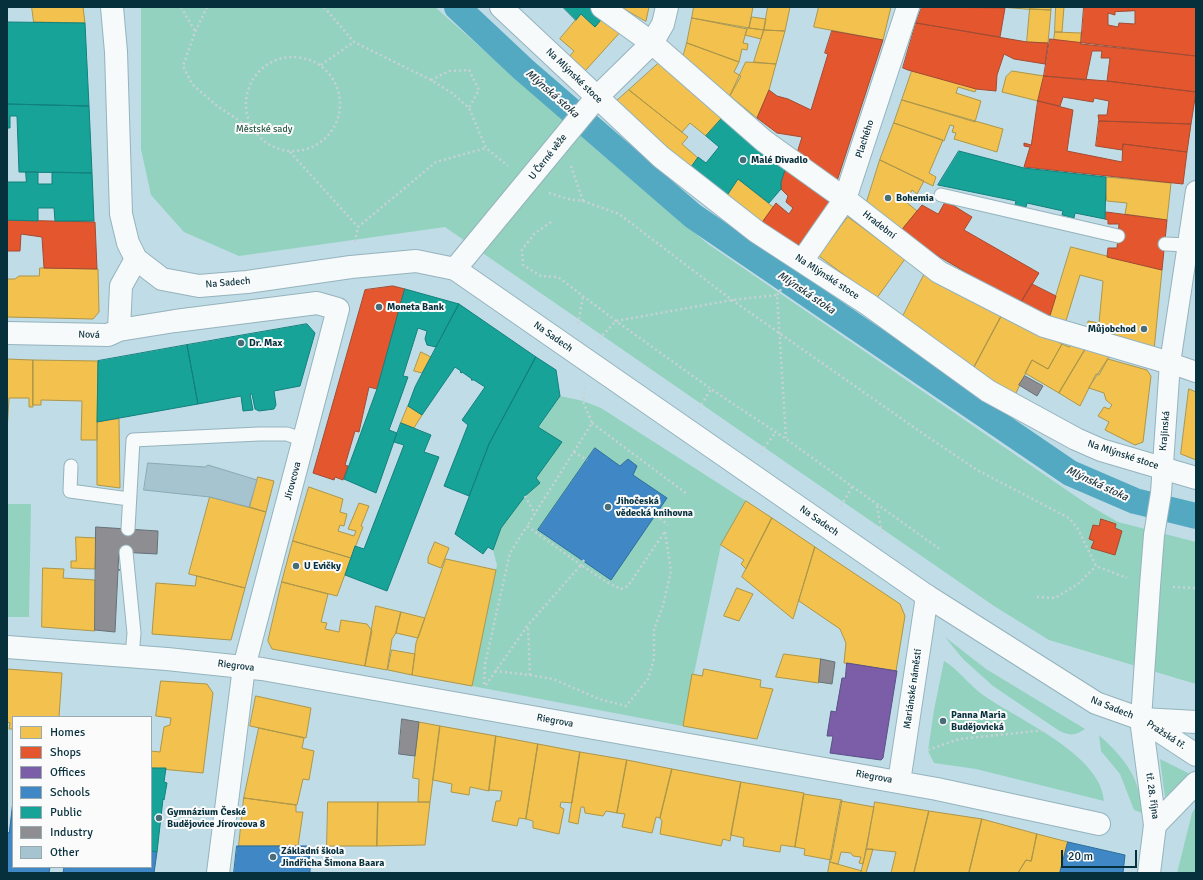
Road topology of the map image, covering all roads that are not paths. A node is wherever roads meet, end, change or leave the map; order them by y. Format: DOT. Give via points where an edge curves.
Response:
graph roads {
  1 [pos="112,7"];
  2 [pos="501,7"];
  3 [pos="602,7"];
  4 [pos="667,7"];
  5 [pos="908,7"];
  6 [pos="652,43"];
  7 [pos="593,103"];
  8 [pos="1196,191"];
  9 [pos="941,195"];
  10 [pos="845,199"];
  11 [pos="1118,236"];
  12 [pos="1165,244"];
  13 [pos="1188,245"];
  14 [pos="136,259"];
  15 [pos="454,269"];
  16 [pos="796,269"];
  17 [pos="119,330"];
  18 [pos="7,333"];
  19 [pos="1170,363"];
  20 [pos="1196,372"];
  21 [pos="304,440"];
  22 [pos="71,466"];
  23 [pos="1162,468"];
  24 [pos="1196,478"];
  25 [pos="129,499"];
  26 [pos="128,529"];
  27 [pos="126,552"];
  28 [pos="927,596"];
  29 [pos="7,647"];
  30 [pos="132,656"];
  31 [pos="244,667"];
  32 [pos="1141,719"];
  33 [pos="1196,722"];
  34 [pos="1196,755"];
  35 [pos="901,772"];
  36 [pos="1196,783"];
  37 [pos="1099,824"];
  38 [pos="1156,825"];
  39 [pos="218,873"];
  40 [pos="1150,873"];
  1 -- 14 [label="street, Na Sadech" via="121,214 128,243"];
  2 -- 7 [label="street, Na Mlýnské stoce"];
  3 -- 6 [label="street, Hradební"];
  4 -- 6 [label="street, U Černé věže" via="663,24"];
  5 -- 10 [label="street, Plachého"];
  6 -- 7 [label="street, U Černé věže"];
  6 -- 10 [label="street, Hradební" via="764,141"];
  7 -- 15 [label="street, U Černé věže"];
  7 -- 16 [label="street, Na Mlýnské stoce" via="757,232"];
  8 -- 13 [label="street, Krajinská"];
  9 -- 11 [label="lane"];
  10 -- 16 [label="street, Plachého"];
  10 -- 19 [label="street, Hradební" via="939,272 1044,326"];
  12 -- 13 [label="lane"];
  13 -- 19 [label="street, Krajinská"];
  14 -- 15 [label="street, Na Sadech" via="162,279 199,286 416,261"];
  14 -- 17 [label="street" via="121,286"];
  15 -- 28 [label="street, Na Sadech"];
  16 -- 23 [label="street, Na Mlýnské stoce" via="869,305 988,391 1076,439 1101,450"];
  17 -- 18 [label="street, Nová" via="108,335"];
  17 -- 21 [label="street, Jírovcova" via="317,303 338,309"];
  19 -- 20 [label="street, Hradební"];
  19 -- 23 [label="street, Krajinská"];
  21 -- 25 [label="lane" via="287,434 259,434 133,440"];
  21 -- 31 [label="street, Jírovcova"];
  22 -- 25 [label="lane" via="70,491"];
  23 -- 24 [label="street, Na Mlýnské stoce"];
  23 -- 32 [label="street, Krajinská" via="1154,535"];
  25 -- 26 [label="lane"];
  27 -- 30 [label="lane" via="134,633"];
  28 -- 32 [label="street, Na Sadech" via="1096,703"];
  28 -- 35 [label="street, Mariánské náměstí"];
  29 -- 30 [label="street, Riegrova"];
  30 -- 31 [label="street, Riegrova"];
  31 -- 35 [label="street, Riegrova"];
  31 -- 39 [label="street, Jírovcova"];
  32 -- 33 [label="street, Pražská tř."];
  32 -- 34 [label="street, Pražská tř."];
  32 -- 38 [label="street, tř. 28. října"];
  35 -- 37 [label="street, Riegrova"];
  36 -- 38 [label="street"];
  38 -- 40 [label="street, tř. 28. října"];
}
